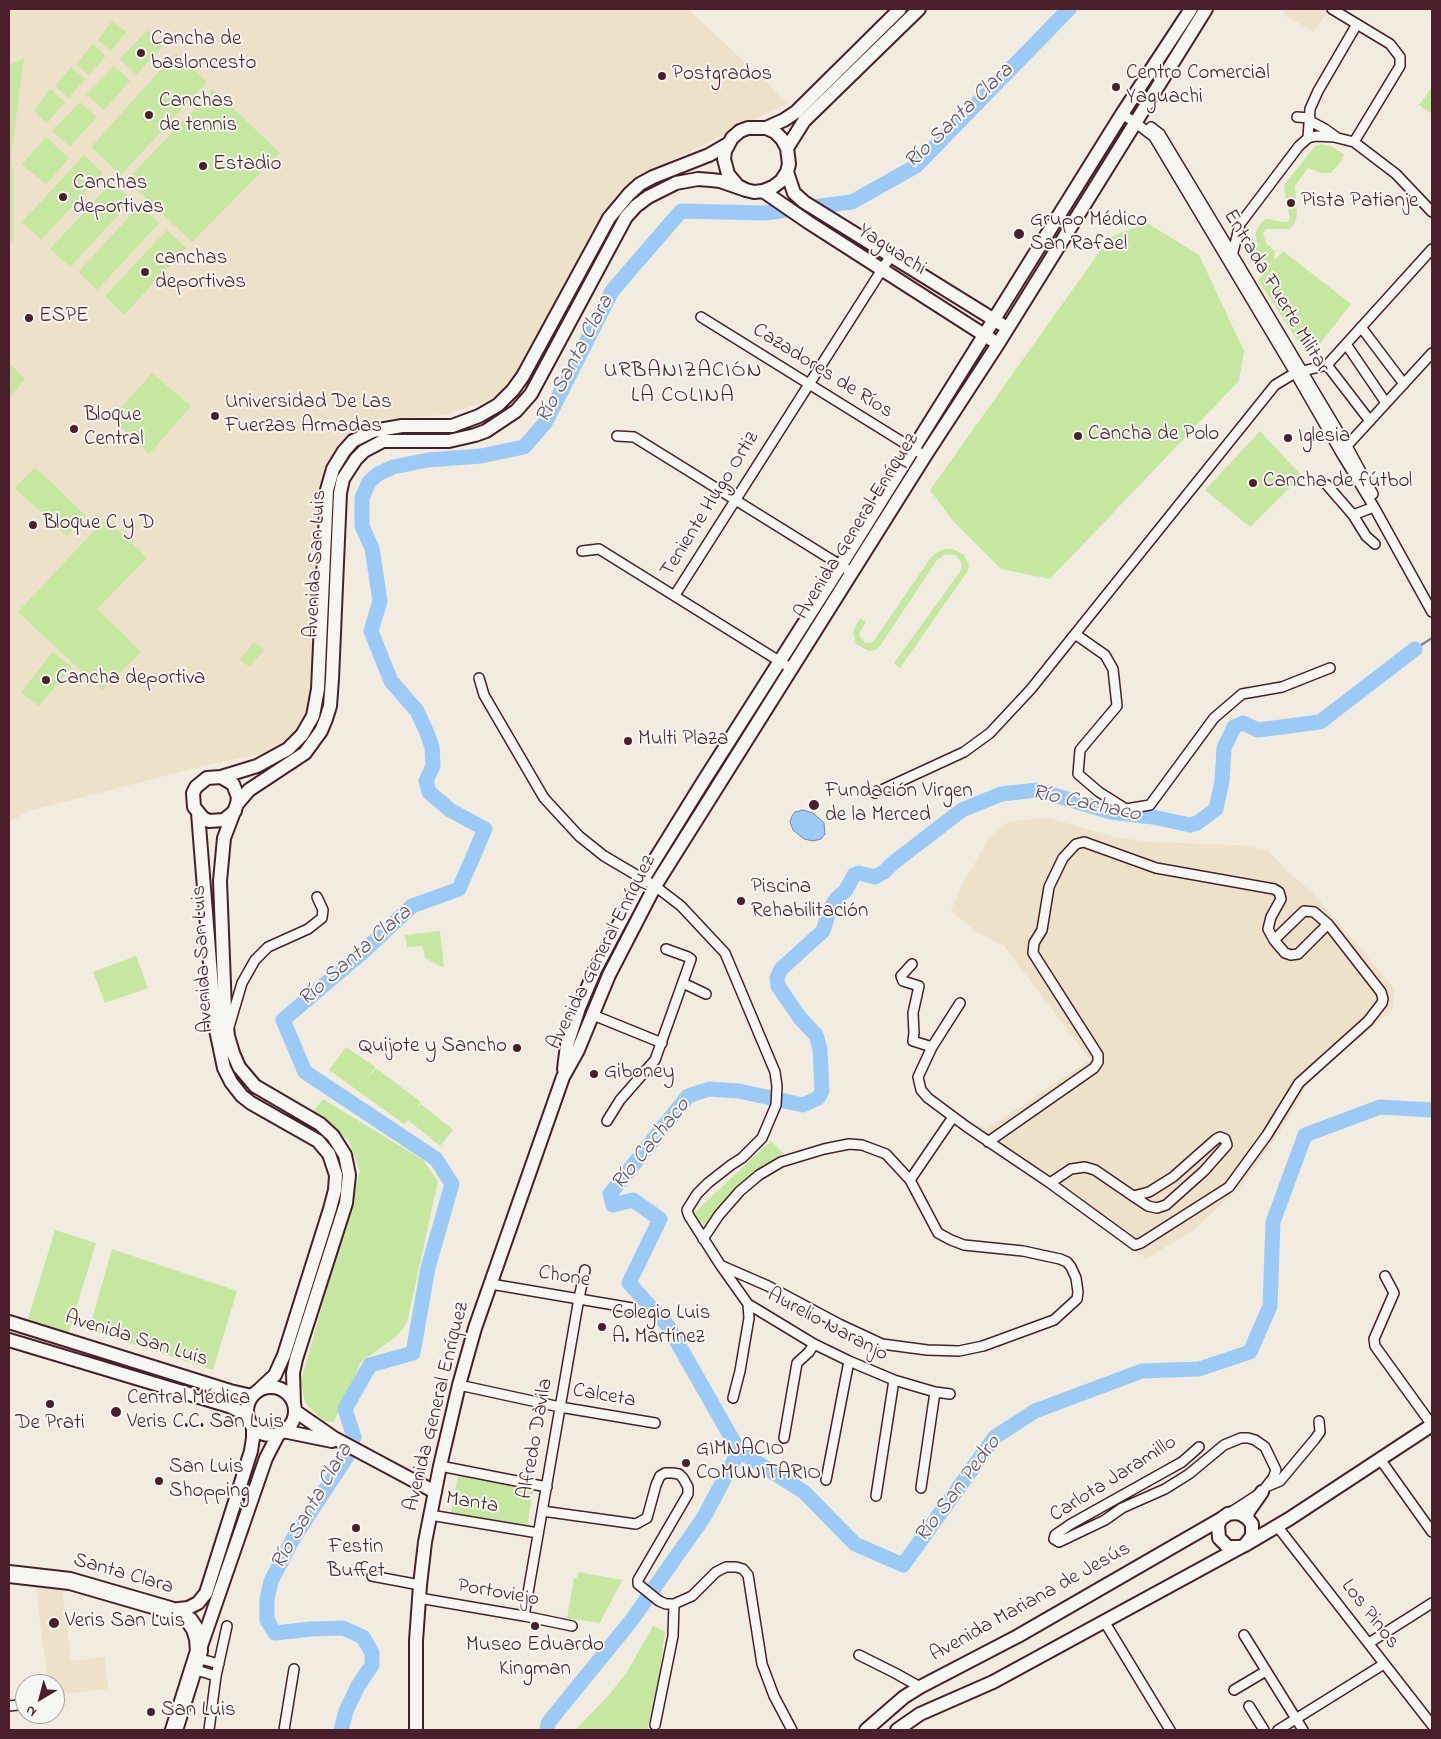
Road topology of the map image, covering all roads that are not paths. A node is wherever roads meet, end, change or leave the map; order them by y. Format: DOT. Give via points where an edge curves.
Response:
graph roads {
  1 [pos="900,9"];
  2 [pos="919,9"];
  3 [pos="1191,9"];
  4 [pos="1206,9"];
  5 [pos="1332,9"];
  6 [pos="1357,24"];
  7 [pos="1124,112"];
  8 [pos="1297,117"];
  9 [pos="1138,120"];
  10 [pos="1310,120"];
  11 [pos="766,128"];
  12 [pos="1308,138"];
  13 [pos="1336,138"];
  14 [pos="1354,142"];
  15 [pos="728,144"];
  16 [pos="787,148"];
  17 [pos="787,172"];
  18 [pos="746,190"];
  19 [pos="763,191"];
  20 [pos="1432,212"];
  21 [pos="1432,249"];
  22 [pos="1233,254"];
  23 [pos="890,257"];
  24 [pos="1230,265"];
  25 [pos="882,269"];
  26 [pos="701,317"];
  27 [pos="994,320"];
  28 [pos="1361,327"];
  29 [pos="1007,328"];
  30 [pos="985,335"];
  31 [pos="998,344"];
  32 [pos="1346,344"];
  33 [pos="1432,353"];
  34 [pos="1328,365"];
  35 [pos="1298,372"];
  36 [pos="808,384"];
  37 [pos="1404,384"];
  38 [pos="1386,403"];
  39 [pos="1370,421"];
  40 [pos="618,436"];
  41 [pos="913,448"];
  42 [pos="1344,450"];
  43 [pos="925,456"];
  44 [pos="1327,485"];
  45 [pos="735,499"];
  46 [pos="1374,507"];
  47 [pos="1354,515"];
  48 [pos="1375,544"];
  49 [pos="582,551"];
  50 [pos="841,565"];
  51 [pos="853,573"];
  52 [pos="675,595"];
  53 [pos="1432,612"];
  54 [pos="1075,634"];
  55 [pos="779,662"];
  56 [pos="1330,668"];
  57 [pos="792,669"];
  58 [pos="479,678"];
  59 [pos="221,777"];
  60 [pos="703,782"];
  61 [pos="715,790"];
  62 [pos="875,792"];
  63 [pos="236,808"];
  64 [pos="198,813"];
  65 [pos="643,880"];
  66 [pos="655,886"];
  67 [pos="317,897"];
  68 [pos="632,900"];
  69 [pos="644,906"];
  70 [pos="1328,924"];
  71 [pos="1274,940"];
  72 [pos="666,949"];
  73 [pos="912,964"];
  74 [pos="683,984"];
  75 [pos="706,994"];
  76 [pos="960,1003"];
  77 [pos="592,1015"];
  78 [pos="228,1032"];
  79 [pos="662,1043"];
  80 [pos="932,1047"];
  81 [pos="563,1076"];
  82 [pos="953,1117"];
  83 [pos="607,1121"];
  84 [pos="988,1142"];
  85 [pos="910,1180"];
  86 [pos="1050,1183"];
  87 [pos="1133,1196"];
  88 [pos="703,1239"];
  89 [pos="721,1266"];
  90 [pos="585,1270"];
  91 [pos="1385,1276"];
  92 [pos="490,1284"];
  93 [pos="309,1295"];
  94 [pos="579,1298"];
  95 [pos="748,1304"];
  96 [pos="632,1308"];
  97 [pos="9,1322"];
  98 [pos="9,1340"];
  99 [pos="814,1344"];
  100 [pos="849,1361"];
  101 [pos="168,1372"];
  102 [pos="894,1380"];
  103 [pos="459,1385"];
  104 [pos="163,1387"];
  105 [pos="256,1392"];
  106 [pos="935,1392"];
  107 [pos="950,1394"];
  108 [pos="733,1398"];
  109 [pos="294,1407"];
  110 [pos="560,1407"];
  111 [pos="250,1420"];
  112 [pos="1319,1421"];
  113 [pos="655,1423"];
  114 [pos="1432,1425"];
  115 [pos="281,1432"];
  116 [pos="784,1438"];
  117 [pos="344,1444"];
  118 [pos="1199,1447"];
  119 [pos="1380,1459"];
  120 [pos="440,1466"];
  121 [pos="826,1480"];
  122 [pos="546,1487"];
  123 [pos="921,1488"];
  124 [pos="1265,1489"];
  125 [pos="434,1492"];
  126 [pos="876,1496"];
  127 [pos="542,1511"];
  128 [pos="430,1515"];
  129 [pos="1225,1517"];
  130 [pos="1248,1518"];
  131 [pos="1280,1524"];
  132 [pos="1432,1532"];
  133 [pos="538,1533"];
  134 [pos="1243,1546"];
  135 [pos="9,1574"];
  136 [pos="372,1576"];
  137 [pos="419,1591"];
  138 [pos="1432,1603"];
  139 [pos="674,1604"];
  140 [pos="170,1610"];
  141 [pos="524,1616"];
  142 [pos="1104,1622"];
  143 [pos="227,1626"];
  144 [pos="572,1626"];
  145 [pos="1244,1635"];
  146 [pos="1368,1643"];
  147 [pos="859,1655"];
  148 [pos="196,1659"];
  149 [pos="219,1664"];
  150 [pos="1384,1664"];
  151 [pos="294,1669"];
  152 [pos="1266,1670"];
  153 [pos="216,1676"];
  154 [pos="920,1687"];
  155 [pos="1234,1690"];
  156 [pos="1249,1706"];
  157 [pos="1296,1719"];
  158 [pos="655,1725"];
  159 [pos="1432,1725"];
  160 [pos="174,1730"];
  161 [pos="209,1730"];
  162 [pos="284,1730"];
  163 [pos="416,1730"];
  164 [pos="792,1730"];
  165 [pos="866,1730"];
  166 [pos="897,1730"];
  167 [pos="1170,1730"];
  168 [pos="1264,1730"];
  169 [pos="1278,1730"];
  170 [pos="1303,1730"];
  1 -- 11 [label="street" via="796,112"];
  2 -- 16 [label="street" via="804,121"];
  3 -- 7 [label="street, Avenida General Enríquez"];
  4 -- 9 [label="street, Avenida General Enríquez"];
  5 -- 6 [label="street"];
  6 -- 10 [label="street" via="1318,91 1310,109"];
  6 -- 14 [label="street" via="1390,44 1400,57 1400,66"];
  7 -- 9 [label="street, Entrada Fuerte Militar"];
  7 -- 27 [label="street, Avenida General Enríquez"];
  8 -- 10 [label="street"];
  9 -- 22 [label="street, Entrada Fuerte Militar" via="1160,134"];
  9 -- 24 [label="street, Entrada Fuerte Militar" via="1154,137"];
  9 -- 29 [label="street, Avenida General Enríquez"];
  10 -- 12 [label="street"];
  10 -- 13 [label="street"];
  11 -- 15 [label="street" via="740,131"];
  11 -- 16 [label="street" via="775,132"];
  12 -- 13 [label="street"];
  12 -- 22 [label="street" via="1240,224"];
  13 -- 14 [label="street"];
  14 -- 20 [label="street" via="1396,174"];
  15 -- 18 [label="street" via="725,167 732,181"];
  15 -- 59 [label="street, Avenida San Luis" via="653,177 629,194 610,218 523,376 498,405 452,426 402,426 373,431 344,451 333,469 328,490 318,689 313,716 288,750 256,766"];
  16 -- 17 [label="street"];
  17 -- 19 [label="street" via="781,181"];
  17 -- 23 [label="street, Yaguachi" via="794,193 804,202"];
  18 -- 19 [label="street"];
  18 -- 63 [label="street, Avenida San Luis" via="720,181 698,179 662,189 636,206 626,217 531,394 497,425 449,441 383,441 364,450 356,458 343,480 340,493 332,679 326,719 305,753 249,790"];
  19 -- 25 [label="street, Yaguachi"];
  21 -- 28 [label="street"];
  22 -- 24 [label="street"];
  22 -- 35 [label="street, Entrada Fuerte Militar"];
  23 -- 25 [label="street, Teniente Hugo Ortiz"];
  23 -- 27 [label="street, Yaguachi"];
  24 -- 35 [label="street, Entrada Fuerte Militar"];
  25 -- 30 [label="street, Yaguachi"];
  25 -- 36 [label="street, Teniente Hugo Ortiz"];
  26 -- 36 [label="street, Cazadores de Ríos"];
  27 -- 29 [label="street, Yaguachi"];
  27 -- 30 [label="street, Avenida General Enríquez"];
  28 -- 32 [label="street"];
  28 -- 37 [label="street"];
  29 -- 31 [label="street, Avenida General Enríquez"];
  30 -- 31 [label="street, Yaguachi"];
  30 -- 41 [label="street, Avenida General Enríquez"];
  31 -- 43 [label="street, Avenida General Enríquez"];
  32 -- 34 [label="street"];
  32 -- 38 [label="street"];
  33 -- 37 [label="street"];
  34 -- 35 [label="street"];
  34 -- 39 [label="street"];
  35 -- 42 [label="street, Entrada Fuerte Militar"];
  35 -- 54 [label="street" via="1275,385 1263,398"];
  36 -- 41 [label="street, Cazadores de Ríos"];
  36 -- 45 [label="street, Teniente Hugo Ortiz"];
  37 -- 38 [label="street"];
  38 -- 39 [label="street"];
  39 -- 42 [label="street"];
  40 -- 45 [label="street" via="634,437"];
  41 -- 43 [label="street, Cazadores de Ríos"];
  41 -- 50 [label="street, Avenida General Enríquez"];
  42 -- 46 [label="street, Entrada Fuerte Militar"];
  43 -- 51 [label="street, Avenida General Enríquez"];
  44 -- 47 [label="street"];
  45 -- 50 [label="street"];
  45 -- 52 [label="street, Teniente Hugo Ortiz"];
  46 -- 47 [label="street"];
  46 -- 53 [label="street, Entrada Fuerte Militar"];
  47 -- 48 [label="street" via="1366,536"];
  49 -- 52 [label="street" via="599,550"];
  50 -- 51 [label="street"];
  50 -- 55 [label="street, Avenida General Enríquez"];
  51 -- 57 [label="street, Avenida General Enríquez"];
  52 -- 55 [label="street"];
  54 -- 56 [label="street" via="1105,655 1113,669 1117,706 1080,750 1078,774 1099,792 1126,808 1150,805 1214,718 1242,694 1282,687"];
  54 -- 62 [label="street" via="990,733 964,752"];
  55 -- 57 [label="street"];
  55 -- 60 [label="street, Avenida General Enríquez"];
  57 -- 61 [label="street, Avenida General Enríquez"];
  58 -- 65 [label="street, Aurelio Naranjo" via="484,695 544,798 604,856"];
  59 -- 63 [label="street" via="233,784 236,790"];
  59 -- 64 [label="street" via="207,778 196,786 193,800"];
  60 -- 61 [label="street"];
  60 -- 65 [label="street, Avenida General Enríquez"];
  61 -- 66 [label="street, Avenida General Enríquez"];
  63 -- 64 [label="street" via="230,816 217,822"];
  63 -- 78 [label="street, Avenida San Luis" via="224,838 220,881"];
  64 -- 93 [label="street, Avenida San Luis" via="215,1025 224,1068 231,1082 251,1103 318,1141 329,1154 336,1175"];
  65 -- 66 [label="street, Aurelio Naranjo"];
  65 -- 68 [label="street, Avenida General Enríquez"];
  66 -- 69 [label="street, Avenida General Enríquez"];
  66 -- 88 [label="street, Aurelio Naranjo" via="682,906 726,953 775,1072 777,1086 776,1105 762,1138 742,1158 708,1183 687,1210"];
  67 -- 78 [label="street" via="323,910 322,918 308,929 268,948 255,960 242,984"];
  68 -- 69 [label="street"];
  68 -- 81 [label="street, Avenida General Enríquez" via="579,1008 567,1045"];
  69 -- 77 [label="street, Avenida General Enríquez"];
  70 -- 71 [label="street" via="1314,912 1304,911"];
  70 -- 71 [label="street" via="1298,954 1284,953"];
  70 -- 86 [label="street" via="1381,992 1382,1003 1368,1021 1299,1083 1229,1187 1135,1244"];
  71 -- 84 [label="street" via="1268,929 1281,899 1274,889 1156,868 1084,842 1076,844 1063,858 1048,887 1042,930 1034,943 1033,954 1098,1055 1098,1062"];
  72 -- 74 [label="street" via="691,959"];
  73 -- 80 [label="street" via="901,976 903,982 919,986 913,1014 913,1041"];
  74 -- 75 [label="street"];
  74 -- 79 [label="street"];
  76 -- 80 [label="street"];
  77 -- 79 [label="street"];
  77 -- 81 [label="street, Avenida General Enríquez"];
  78 -- 93 [label="street, Avenida San Luis" via="236,1060 246,1077 255,1086 327,1130 345,1155 349,1176 346,1203"];
  79 -- 83 [label="street" via="655,1060 620,1100"];
  80 -- 82 [label="street" via="918,1078 921,1090"];
  81 -- 92 [label="street, Avenida General Enríquez"];
  82 -- 84 [label="street"];
  82 -- 85 [label="street"];
  84 -- 86 [label="street"];
  85 -- 88 [label="street" via="886,1154 862,1144 824,1149 781,1162 759,1175 735,1197"];
  85 -- 89 [label="street" via="938,1233 964,1245 1023,1251 1067,1262 1074,1273 1077,1299 1054,1320 983,1346 959,1351 927,1350 882,1344"];
  86 -- 87 [label="street" via="1071,1169 1085,1167 1095,1170"];
  87 -- 87 [label="street" via="1148,1206 1166,1206 1227,1146 1225,1139 1216,1139 1173,1177 1149,1192"];
  88 -- 89 [label="street, Aurelio Naranjo"];
  89 -- 95 [label="street, Aurelio Naranjo"];
  90 -- 94 [label="street, Alfredo Dàvila"];
  91 -- 114 [label="street" via="1394,1292 1374,1339 1375,1346"];
  92 -- 94 [label="street, Chone"];
  92 -- 103 [label="street, Avenida General Enríquez"];
  93 -- 105 [label="street, Avenida San Luis" via="279,1368"];
  93 -- 109 [label="street, Avenida San Luis" via="294,1366"];
  94 -- 96 [label="street, Chone"];
  94 -- 110 [label="street, Alfredo Dàvila"];
  95 -- 99 [label="street, Aurelio Naranjo"];
  95 -- 108 [label="street" via="749,1318"];
  97 -- 101 [label="street, Avenida San Luis"];
  98 -- 104 [label="street, Avenida San Luis"];
  99 -- 100 [label="street, Aurelio Naranjo"];
  99 -- 116 [label="street" via="797,1363"];
  100 -- 102 [label="street, Aurelio Naranjo"];
  100 -- 121 [label="street"];
  101 -- 104 [label="street"];
  101 -- 105 [label="street, Avenida San Luis" via="230,1391"];
  102 -- 106 [label="street, Aurelio Naranjo"];
  102 -- 126 [label="street"];
  103 -- 110 [label="street, Calceta"];
  103 -- 120 [label="street, Avenida General Enríquez"];
  104 -- 111 [label="street, Avenida San Luis" via="229,1406"];
  105 -- 109 [label="street" via="280,1388"];
  105 -- 111 [label="street" via="248,1405"];
  106 -- 107 [label="street, Aurelio Naranjo"];
  106 -- 123 [label="street"];
  109 -- 115 [label="street" via="294,1419"];
  109 -- 117 [label="street" via="314,1425"];
  110 -- 113 [label="street, Calceta"];
  110 -- 122 [label="street, Alfredo Dàvila"];
  111 -- 115 [label="street" via="260,1432 269,1435"];
  111 -- 140 [label="street" via="252,1451 206,1593 198,1603 188,1608"];
  112 -- 124 [label="street" via="1320,1432 1315,1439 1280,1481"];
  114 -- 119 [label="street"];
  115 -- 117 [label="street"];
  115 -- 148 [label="street" via="266,1458"];
  117 -- 125 [label="street"];
  118 -- 124 [label="street, Carlota Jaramillo" via="1182,1462 1071,1524 1054,1539 1059,1542 1164,1489 1189,1474 1224,1445 1241,1438 1255,1440 1265,1447 1276,1470"];
  119 -- 131 [label="street"];
  119 -- 132 [label="street"];
  120 -- 122 [label="street"];
  120 -- 125 [label="street, Avenida General Enríquez"];
  122 -- 127 [label="street, Alfredo Dàvila"];
  124 -- 129 [label="street"];
  124 -- 130 [label="street" via="1248,1512"];
  125 -- 128 [label="street, Avenida General Enríquez"];
  127 -- 133 [label="street, Alfredo Dàvila"];
  127 -- 139 [label="street" via="636,1524 647,1518 660,1476 679,1474 688,1487 688,1494 638,1580 639,1586 659,1601"];
  128 -- 133 [label="street, Manta"];
  128 -- 137 [label="street, Avenida General Enríquez"];
  129 -- 130 [label="street" via="1241,1514"];
  129 -- 134 [label="street" via="1217,1532 1223,1543 1228,1547"];
  129 -- 154 [label="street, Avenida Mariana de Jesús" via="1018,1636"];
  130 -- 131 [label="street"];
  130 -- 134 [label="street" via="1252,1524 1252,1536"];
  131 -- 134 [label="street"];
  131 -- 146 [label="street, Los Pinos"];
  133 -- 141 [label="street, Alfredo Dàvila"];
  134 -- 142 [label="street"];
  135 -- 140 [label="highway, Santa Clara" via="70,1581"];
  136 -- 137 [label="street, Portoviejo"];
  137 -- 141 [label="street, Portoviejo"];
  137 -- 163 [label="street, Avenida General Enríquez"];
  138 -- 146 [label="street"];
  139 -- 158 [label="street" via="673,1636"];
  139 -- 164 [label="street" via="692,1596 716,1572 726,1567 743,1569 748,1575 762,1664"];
  140 -- 148 [label="highway, Santa Clara" via="189,1620 195,1629 198,1639"];
  141 -- 144 [label="street, Portoviejo"];
  142 -- 166 [label="street" via="993,1682 931,1708"];
  142 -- 167 [label="street"];
  143 -- 149 [label="street"];
  145 -- 152 [label="street"];
  146 -- 150 [label="street, Los Pinos"];
  147 -- 154 [label="street"];
  148 -- 149 [label="street"];
  148 -- 153 [label="street"];
  148 -- 160 [label="highway"];
  149 -- 153 [label="street"];
  150 -- 157 [label="street"];
  150 -- 159 [label="street, Los Pinos"];
  151 -- 162 [label="street"];
  152 -- 155 [label="street"];
  152 -- 157 [label="street"];
  153 -- 161 [label="street"];
  154 -- 165 [label="street, Avenida Mariana de Jesús"];
  156 -- 168 [label="street"];
  157 -- 169 [label="street"];
  157 -- 170 [label="street"];
}
